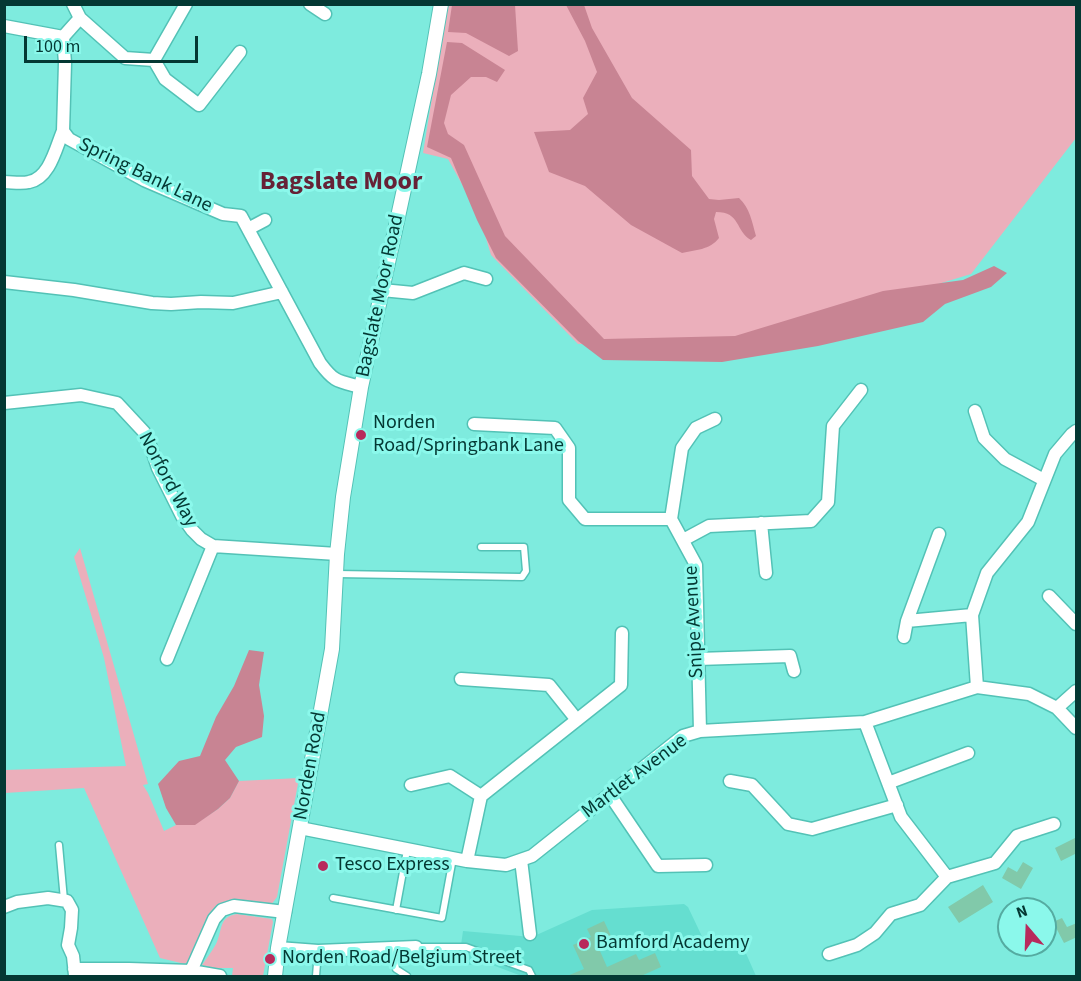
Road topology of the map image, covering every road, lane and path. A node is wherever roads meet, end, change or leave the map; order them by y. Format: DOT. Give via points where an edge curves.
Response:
graph roads {
  1 [pos="73,4"];
  2 [pos="186,4"];
  3 [pos="310,4"];
  4 [pos="441,4"];
  5 [pos="325,14"];
  6 [pos="80,18"];
  7 [pos="4,26"];
  8 [pos="63,37"];
  9 [pos="240,52"];
  10 [pos="154,60"];
  11 [pos="63,130"];
  12 [pos="4,182"];
  13 [pos="265,220"];
  14 [pos="248,229"];
  15 [pos="486,279"];
  16 [pos="4,282"];
  17 [pos="382,290"];
  18 [pos="282,292"];
  19 [pos="361,387"];
  20 [pos="861,390"];
  21 [pos="4,403"];
  22 [pos="975,411"];
  23 [pos="715,419"];
  24 [pos="474,424"];
  25 [pos="1077,432"];
  26 [pos="1044,480"];
  27 [pos="671,519"];
  28 [pos="760,523"];
  29 [pos="939,534"];
  30 [pos="683,540"];
  31 [pos="213,546"];
  32 [pos="481,547"];
  33 [pos="337,554"];
  34 [pos="766,573"];
  35 [pos="336,574"];
  36 [pos="1049,596"];
  37 [pos="972,615"];
  38 [pos="907,621"];
  39 [pos="1077,624"];
  40 [pos="622,633"];
  41 [pos="904,637"];
  42 [pos="167,659"];
  43 [pos="698,659"];
  44 [pos="794,671"];
  45 [pos="461,679"];
  46 [pos="977,687"];
  47 [pos="1077,691"];
  48 [pos="1057,708"];
  49 [pos="576,720"];
  50 [pos="865,722"];
  51 [pos="1077,728"];
  52 [pos="700,731"];
  53 [pos="968,753"];
  54 [pos="730,781"];
  55 [pos="888,783"];
  56 [pos="411,784"];
  57 [pos="481,795"];
  58 [pos="610,795"];
  59 [pos="897,806"];
  60 [pos="1054,824"];
  61 [pos="300,828"];
  62 [pos="59,845"];
  63 [pos="407,850"];
  64 [pos="453,858"];
  65 [pos="521,860"];
  66 [pos="467,861"];
  67 [pos="706,865"];
  68 [pos="947,877"];
  69 [pos="333,898"];
  70 [pos="63,900"];
  71 [pos="4,907"];
  72 [pos="396,910"];
  73 [pos="285,912"];
  74 [pos="530,934"];
  75 [pos="416,947"];
  76 [pos="278,948"];
  77 [pos="393,948"];
  78 [pos="318,951"];
  79 [pos="829,954"];
  80 [pos="191,971"];
  81 [pos="74,973"];
  82 [pos="220,976"];
  83 [pos="275,976"];
  84 [pos="316,976"];
  85 [pos="403,976"];
  86 [pos="532,976"];
  1 -- 6 [label="street"];
  2 -- 10 [label="street"];
  3 -- 5 [label="street"];
  4 -- 17 [label="street, Bagslate Moor Road"];
  6 -- 8 [label="street"];
  6 -- 10 [label="street" via="125,58"];
  7 -- 8 [label="street"];
  8 -- 11 [label="street, Spring Bank Lane"];
  9 -- 10 [label="street" via="199,105 165,79"];
  11 -- 12 [label="street" via="39,178"];
  11 -- 14 [label="street, Spring Bank Lane" via="69,139 144,180 223,214 241,216"];
  13 -- 14 [label="street"];
  14 -- 18 [label="street, Spring Bank Lane"];
  15 -- 17 [label="street" via="464,273 413,293"];
  16 -- 18 [label="street" via="171,304 233,303"];
  17 -- 19 [label="street, Bagslate Moor Road"];
  18 -- 19 [label="street, Spring Bank Lane" via="330,377"];
  19 -- 33 [label="street, Bagslate Moor Road"];
  20 -- 28 [label="street" via="833,426 828,502 811,521"];
  21 -- 31 [label="street, Norford Way" via="81,395 117,403 144,432 158,468 192,531"];
  22 -- 26 [label="street" via="984,438 1005,459"];
  23 -- 27 [label="street" via="696,428 682,448"];
  24 -- 27 [label="street" via="555,428 569,448 570,500 585,519"];
  25 -- 26 [label="street" via="1055,454"];
  26 -- 37 [label="street" via="1028,522 987,573"];
  27 -- 30 [label="street, Snipe Avenue"];
  28 -- 30 [label="street" via="709,526"];
  28 -- 34 [label="street"];
  29 -- 38 [label="street"];
  30 -- 43 [label="street, Snipe Avenue" via="696,566"];
  31 -- 33 [label="street, Norford Way"];
  31 -- 42 [label="street"];
  32 -- 35 [label="lane" via="524,548 526,571 522,577"];
  33 -- 35 [label="street, Norden Road"];
  35 -- 61 [label="street, Norden Road" via="332,649"];
  36 -- 39 [label="street"];
  37 -- 38 [label="street"];
  37 -- 46 [label="street"];
  38 -- 41 [label="street"];
  40 -- 49 [label="street" via="621,685"];
  43 -- 44 [label="street" via="790,656"];
  43 -- 52 [label="street, Snipe Avenue"];
  45 -- 49 [label="street" via="549,685"];
  46 -- 48 [label="street, Martlet Avenue" via="1029,694"];
  46 -- 50 [label="street, Martlet Avenue"];
  47 -- 48 [label="street"];
  48 -- 51 [label="street, Martlet Avenue"];
  49 -- 57 [label="street"];
  50 -- 52 [label="street, Martlet Avenue"];
  50 -- 55 [label="street"];
  52 -- 58 [label="street, Martlet Avenue" via="683,736"];
  53 -- 55 [label="street"];
  54 -- 59 [label="street" via="752,785 788,824 812,829"];
  55 -- 59 [label="street"];
  56 -- 57 [label="street" via="450,776"];
  57 -- 66 [label="street"];
  58 -- 65 [label="street, Martlet Avenue" via="532,856"];
  58 -- 67 [label="street" via="658,866"];
  59 -- 68 [label="street"];
  60 -- 68 [label="street" via="1017,836 995,863"];
  61 -- 63 [label="street, Martlet Avenue"];
  61 -- 73 [label="street, Norden Road"];
  62 -- 70 [label="lane"];
  63 -- 64 [label="street, Martlet Avenue"];
  63 -- 72 [label="lane"];
  64 -- 66 [label="street, Martlet Avenue"];
  64 -- 72 [label="lane" via="442,918"];
  65 -- 66 [label="street, Martlet Avenue" via="506,865"];
  65 -- 74 [label="street"];
  68 -- 79 [label="street" via="920,906 891,914 875,933 857,945"];
  69 -- 72 [label="lane"];
  70 -- 71 [label="street" via="48,898"];
  70 -- 81 [label="street" via="72,910 68,945"];
  73 -- 76 [label="street, Norden Road"];
  73 -- 80 [label="street" via="234,906 222,910 214,919"];
  75 -- 77 [label="street"];
  75 -- 86 [label="lane" via="466,947 529,970"];
  76 -- 78 [label="street"];
  76 -- 83 [label="street, Norden Road"];
  77 -- 78 [label="street"];
  77 -- 85 [label="lane" via="396,969"];
  78 -- 84 [label="lane"];
  80 -- 81 [label="street" via="129,969"];
  80 -- 82 [label="street"];
}
